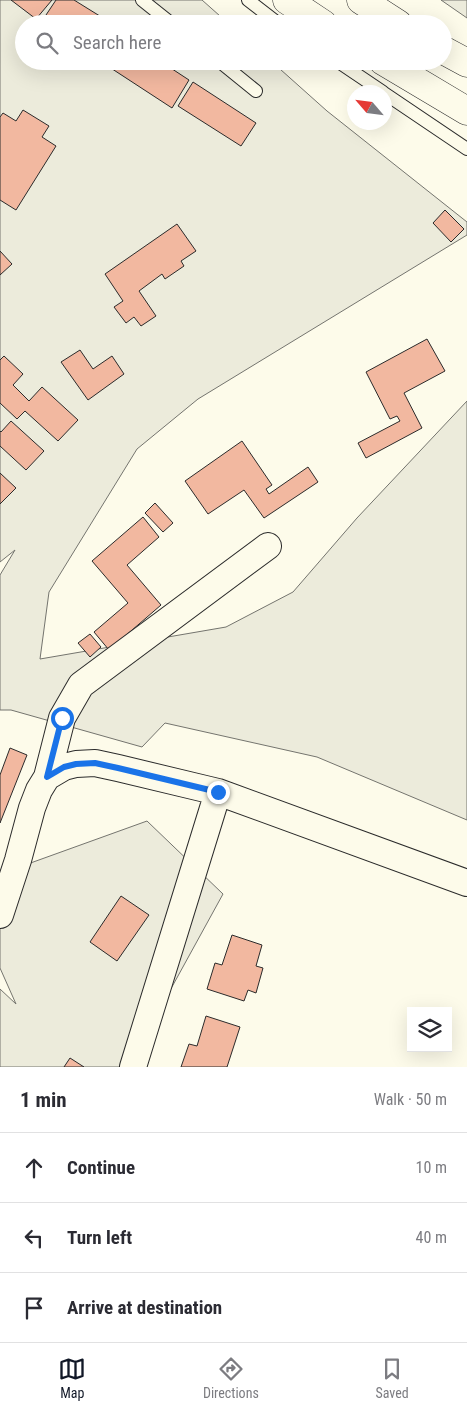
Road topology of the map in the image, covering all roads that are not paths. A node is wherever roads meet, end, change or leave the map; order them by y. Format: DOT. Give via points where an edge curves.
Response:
graph roads {
  1 [pos="142,0"];
  2 [pos="248,0"];
  3 [pos="287,0"];
  4 [pos="361,0"];
  5 [pos="161,15"];
  6 [pos="267,15"];
  7 [pos="310,15"];
  8 [pos="384,15"];
  9 [pos="452,55"];
  10 [pos="467,63"];
  11 [pos="230,70"];
  12 [pos="350,70"];
  13 [pos="398,70"];
  14 [pos="372,85"];
  15 [pos="256,91"];
  16 [pos="392,98"];
  17 [pos="467,111"];
  18 [pos="467,148"];
  19 [pos="268,546"];
  20 [pos="47,777"];
  21 [pos="218,792"];
  22 [pos="467,883"];
  23 [pos="0,915"];
  24 [pos="133,1067"];
  1 -- 5 [label="lane"];
  2 -- 6 [label="lane"];
  3 -- 7 [label="main road"];
  4 -- 8 [label="main road"];
  9 -- 10 [label="main road"];
  11 -- 15 [label="lane"];
  12 -- 14 [label="lane"];
  13 -- 17 [label="main road"];
  16 -- 18 [label="lane"];
  19 -- 20 [label="street" via="81,685 62,718"];
  20 -- 21 [label="street" via="64,767 95,763"];
  20 -- 23 [label="street" via="32,808"];
  21 -- 22 [label="street"];
  21 -- 24 [label="street"];
}
